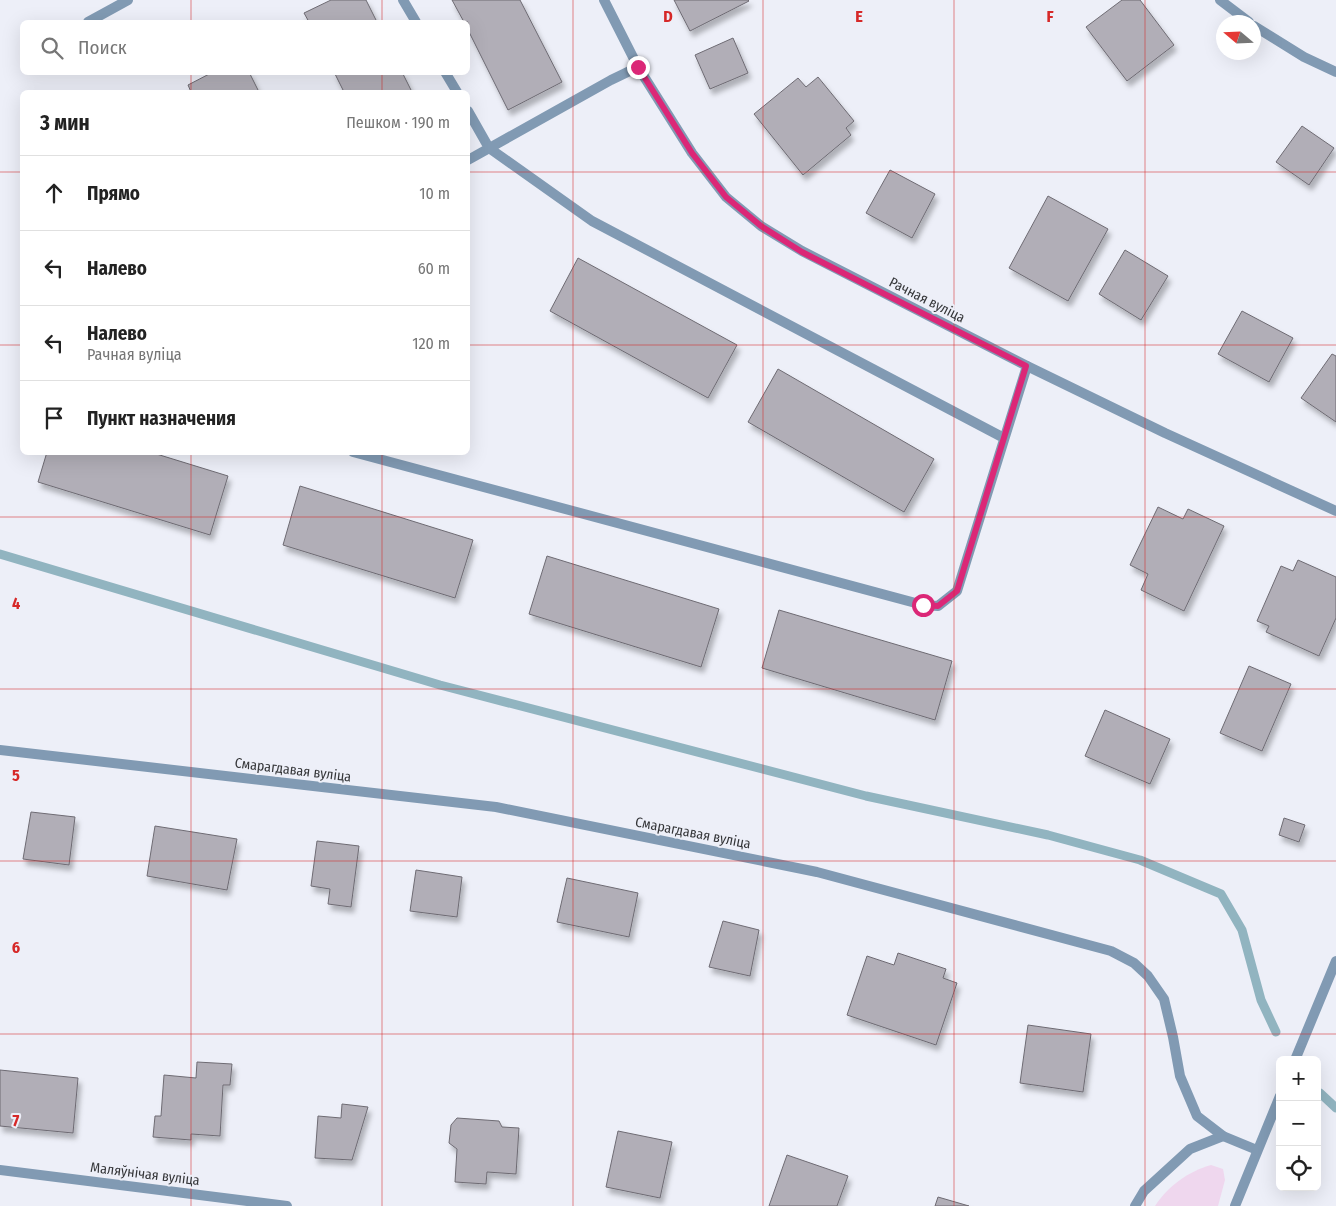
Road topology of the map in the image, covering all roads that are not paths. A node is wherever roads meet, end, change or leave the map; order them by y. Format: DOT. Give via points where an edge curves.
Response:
graph roads {
  1 [pos="128,0"];
  2 [pos="403,0"];
  3 [pos="604,0"];
  4 [pos="1220,0"];
  5 [pos="1240,15"];
  6 [pos="92,20"];
  7 [pos="415,20"];
  8 [pos="1261,30"];
  9 [pos="638,67"];
  10 [pos="1336,72"];
  11 [pos="447,75"];
  12 [pos="456,90"];
  13 [pos="470,115"];
  14 [pos="489,148"];
  15 [pos="470,159"];
  16 [pos="1026,366"];
  17 [pos="1004,438"];
  18 [pos="364,455"];
  19 [pos="1336,511"];
  20 [pos="0,750"];
  21 [pos="1336,962"];
  22 [pos="1297,1056"];
  23 [pos="1278,1101"];
  24 [pos="1223,1136"];
  25 [pos="1257,1150"];
  26 [pos="0,1170"];
  27 [pos="287,1206"];
  28 [pos="1135,1206"];
  29 [pos="1235,1206"];
  1 -- 6 [label="street"];
  2 -- 7 [label="street"];
  3 -- 9 [label="street, Рачная вуліца"];
  4 -- 5 [label="street"];
  8 -- 10 [label="street"];
  9 -- 14 [label="street"];
  9 -- 16 [label="street, Рачная вуліца" via="692,153 726,197 761,226 802,252"];
  11 -- 12 [label="street"];
  13 -- 14 [label="street"];
  14 -- 15 [label="street"];
  14 -- 17 [label="street" via="592,221"];
  16 -- 17 [label="street"];
  16 -- 19 [label="street, Рачная вуліца"];
  17 -- 18 [label="street" via="957,591 938,606 913,603"];
  20 -- 24 [label="street, Смарагдавая вуліца" via="496,807 817,872 1112,952 1141,969 1164,999 1180,1076 1197,1116"];
  21 -- 22 [label="street"];
  23 -- 25 [label="street"];
  24 -- 25 [label="street, Смарагдавая вуліца"];
  24 -- 28 [label="street" via="1190,1149 1144,1191"];
  25 -- 29 [label="street"];
  26 -- 27 [label="street, Маляўнічая вуліца"];
}
